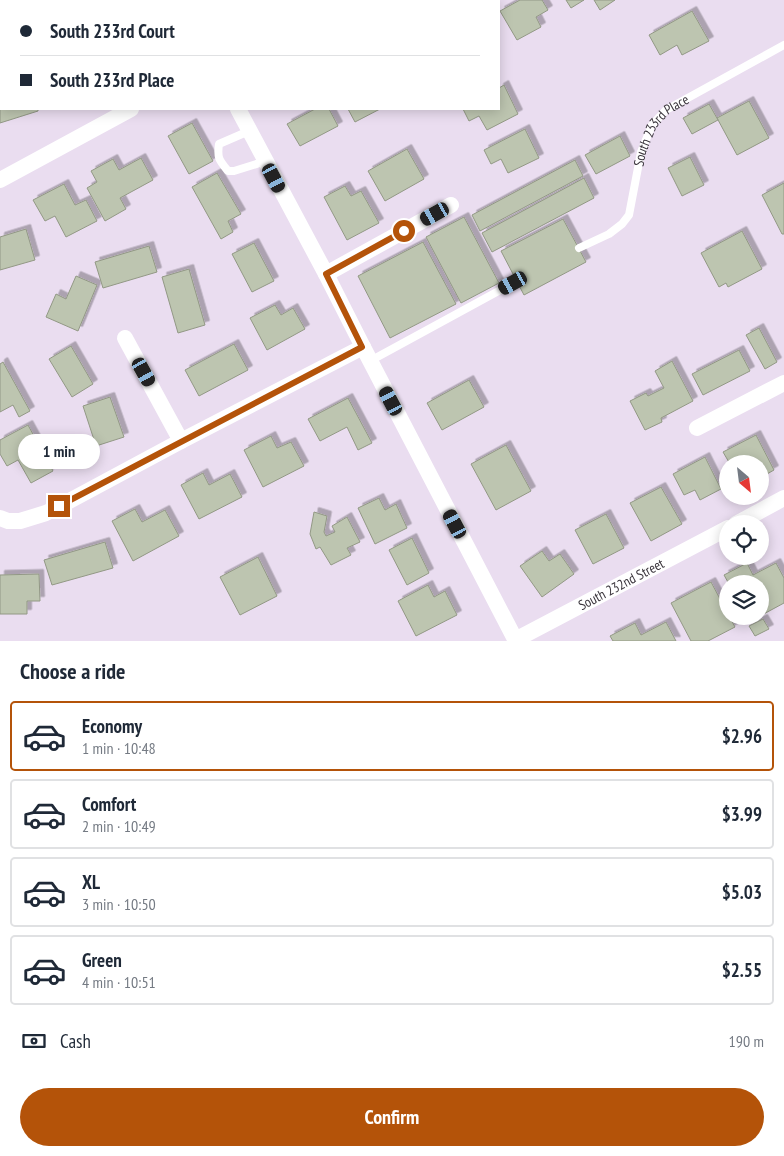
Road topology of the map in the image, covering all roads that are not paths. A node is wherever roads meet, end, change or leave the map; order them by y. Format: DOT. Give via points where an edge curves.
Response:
graph roads {
  1 [pos="784,44"];
  2 [pos="129,110"];
  3 [pos="238,110"];
  4 [pos="249,131"];
  5 [pos="266,161"];
  6 [pos="0,180"];
  7 [pos="451,205"];
  8 [pos="579,248"];
  9 [pos="326,274"];
  10 [pos="517,282"];
  11 [pos="125,338"];
  12 [pos="366,354"];
  13 [pos="784,384"];
  14 [pos="697,428"];
  15 [pos="181,441"];
  16 [pos="784,498"];
  17 [pos="753,515"];
  18 [pos="4,519"];
  19 [pos="719,533"];
  20 [pos="516,640"];
  1 -- 8 [label="lane, South 233rd Place" via="666,110 652,125 641,152 629,215 609,234"];
  2 -- 6 [label="street"];
  3 -- 4 [label="street"];
  4 -- 5 [label="street"];
  4 -- 5 [label="lane" via="220,144 217,155 228,170 234,171"];
  5 -- 9 [label="street"];
  7 -- 9 [label="street"];
  9 -- 12 [label="street"];
  10 -- 12 [label="lane"];
  11 -- 15 [label="street"];
  12 -- 15 [label="street"];
  12 -- 20 [label="street"];
  13 -- 14 [label="street"];
  15 -- 18 [label="street" via="46,512 20,521"];
  16 -- 17 [label="street"];
  19 -- 20 [label="street, South 232nd Street"];
}
